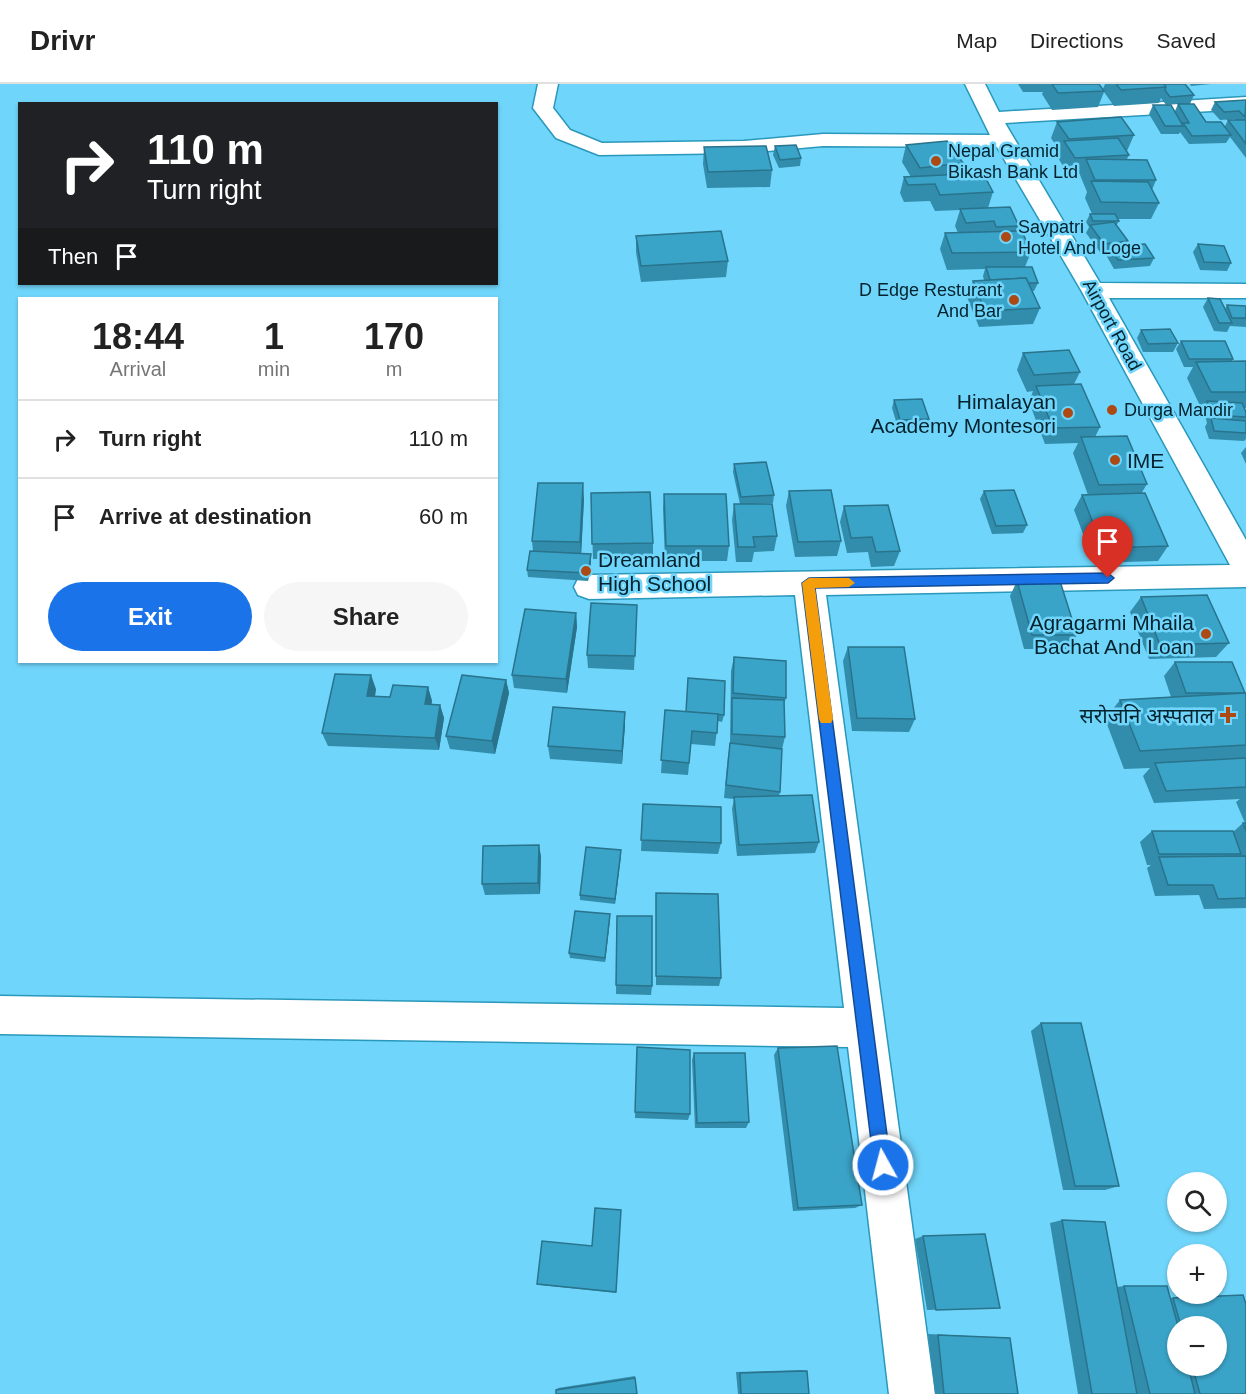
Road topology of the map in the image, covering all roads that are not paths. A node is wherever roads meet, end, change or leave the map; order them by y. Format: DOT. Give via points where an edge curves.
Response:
graph roads {
  1 [pos="548,84"];
  2 [pos="975,84"];
  3 [pos="1241,84"];
  4 [pos="1246,90"];
  5 [pos="1246,103"];
  6 [pos="994,118"];
  7 [pos="1004,141"];
  8 [pos="1093,290"];
  9 [pos="1246,291"];
  10 [pos="1246,567"];
  11 [pos="1246,576"];
  12 [pos="809,583"];
  13 [pos="589,587"];
  14 [pos="0,1015"];
  15 [pos="865,1028"];
  16 [pos="912,1394"];
  1 -- 7 [label="street" via="543,108 563,134 599,149 744,147 823,140"];
  2 -- 6 [label="street, Airport Road"];
  3 -- 4 [label="street"];
  5 -- 6 [label="street"];
  6 -- 7 [label="street, Airport Road"];
  7 -- 8 [label="street, Airport Road"];
  8 -- 9 [label="street"];
  8 -- 10 [label="street, Airport Road"];
  11 -- 12 [label="street"];
  12 -- 13 [label="street"];
  12 -- 15 [label="street"];
  14 -- 15 [label="street"];
  15 -- 16 [label="street"];
}
